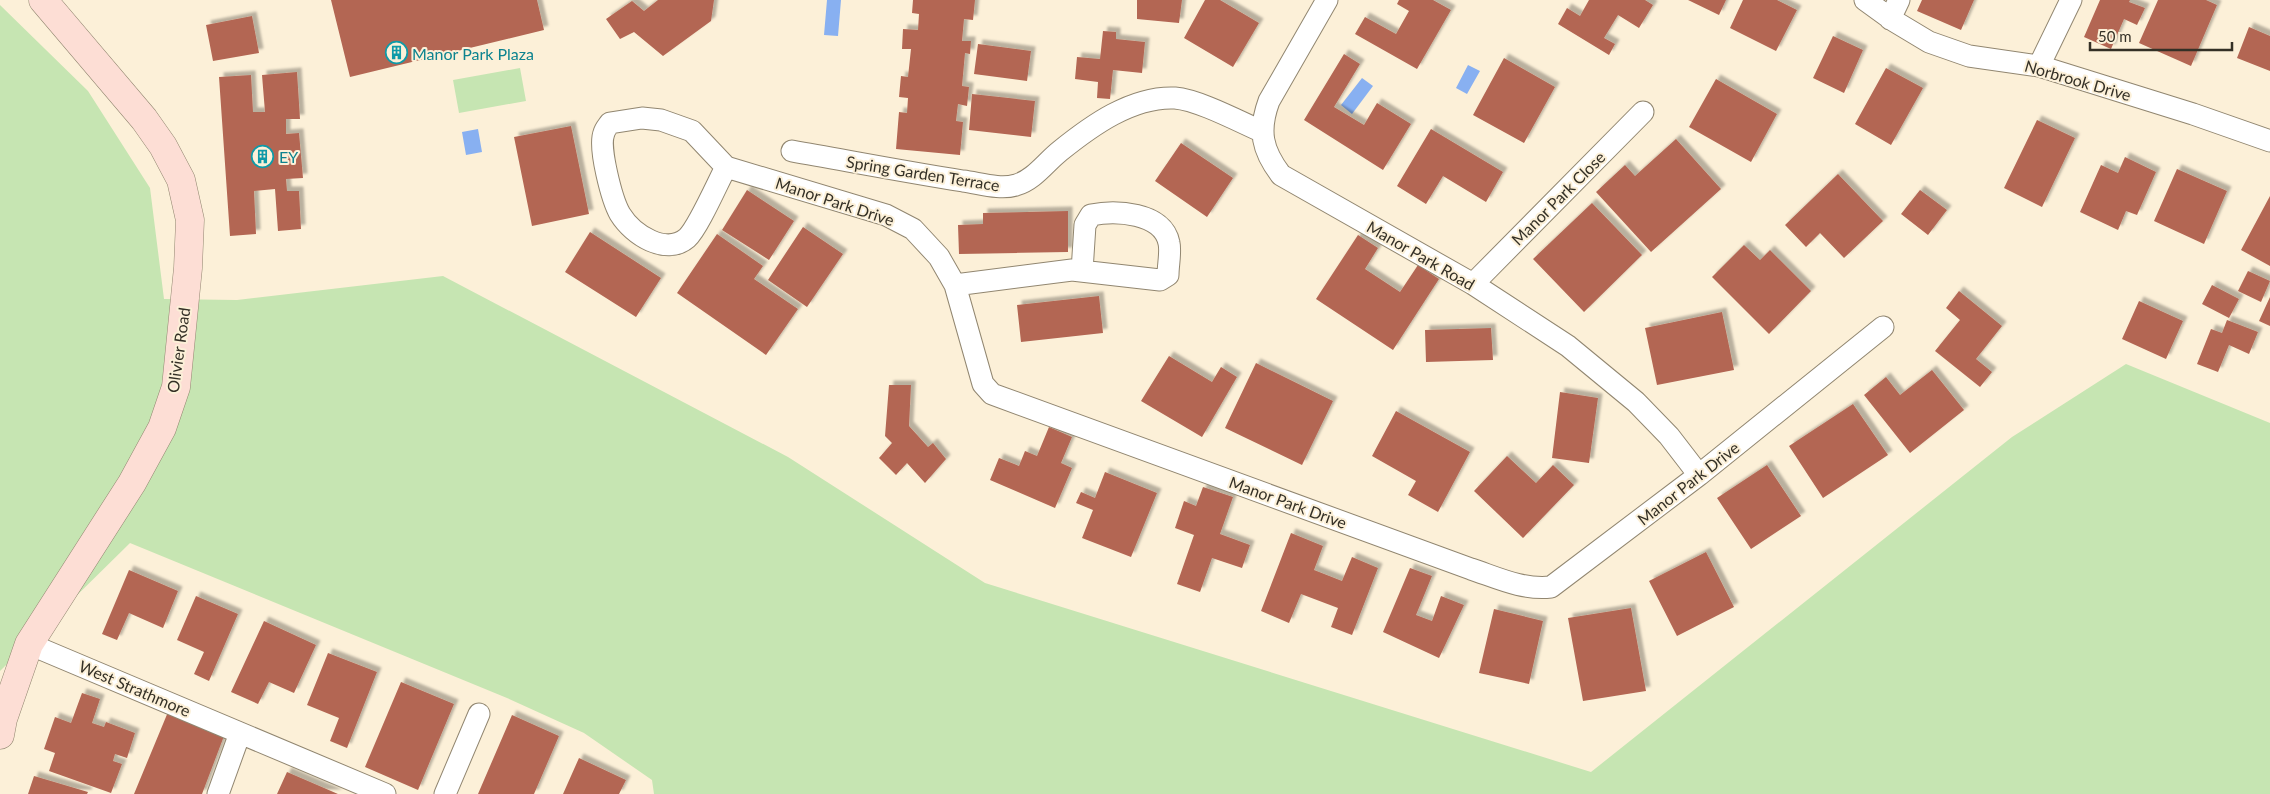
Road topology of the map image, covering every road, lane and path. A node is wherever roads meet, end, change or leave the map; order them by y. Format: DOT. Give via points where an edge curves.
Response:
graph roads {
  1 [pos="44,0"];
  2 [pos="1327,0"];
  3 [pos="1865,0"];
  4 [pos="2071,0"];
  5 [pos="1895,9"];
  6 [pos="2039,66"];
  7 [pos="1643,112"];
  8 [pos="1262,132"];
  9 [pos="2270,142"];
  10 [pos="792,151"];
  11 [pos="726,167"];
  12 [pos="1082,271"];
  13 [pos="1473,284"];
  14 [pos="955,285"];
  15 [pos="1883,327"];
  16 [pos="1698,476"];
  17 [pos="29,644"];
  18 [pos="478,714"];
  19 [pos="240,733"];
  20 [pos="0,735"];
  21 [pos="218,794"];
  22 [pos="385,794"];
  23 [pos="445,794"];
  1 -- 17 [label="main road, Olivier Road" via="164,146 181,180 190,220 176,387 162,428 128,490"];
  2 -- 8 [label="street, Manor Park Road" via="1269,101"];
  3 -- 5 [label="street, Norbrook Drive"];
  4 -- 6 [label="street"];
  5 -- 6 [label="street, Norbrook Drive" via="1930,42 1969,56"];
  6 -- 9 [label="street, Norbrook Drive" via="2193,114"];
  7 -- 13 [label="street, Manor Park Close"];
  8 -- 10 [label="street, Spring Garden Terrace" via="1212,109 1176,98 1138,103 1084,132 1030,179 1015,186 926,175"];
  8 -- 13 [label="street, Manor Park Road" via="1265,148 1281,175"];
  11 -- 11 [label="street" via="692,131 661,120 642,118 610,123 604,133 602,142 611,194 621,215 637,232 666,246 679,244 689,236"];
  11 -- 14 [label="street, Manor Park Drive" via="886,215 906,225 939,257"];
  12 -- 12 [label="street" via="1086,226 1091,215 1105,212 1148,219 1160,226 1169,242 1168,275 1160,280"];
  12 -- 14 [label="street"];
  13 -- 16 [label="street, Manor Park Road" via="1568,346 1636,402 1669,436"];
  14 -- 16 [label="street, Manor Park Drive" via="984,384 992,394 1523,587 1551,587"];
  15 -- 16 [label="street, Manor Park Drive"];
  17 -- 19 [label="street, West Strathmore"];
  17 -- 20 [label="main road, Olivier Road"];
  18 -- 23 [label="street"];
  19 -- 21 [label="street"];
  19 -- 22 [label="street, West Strathmore"];
}
